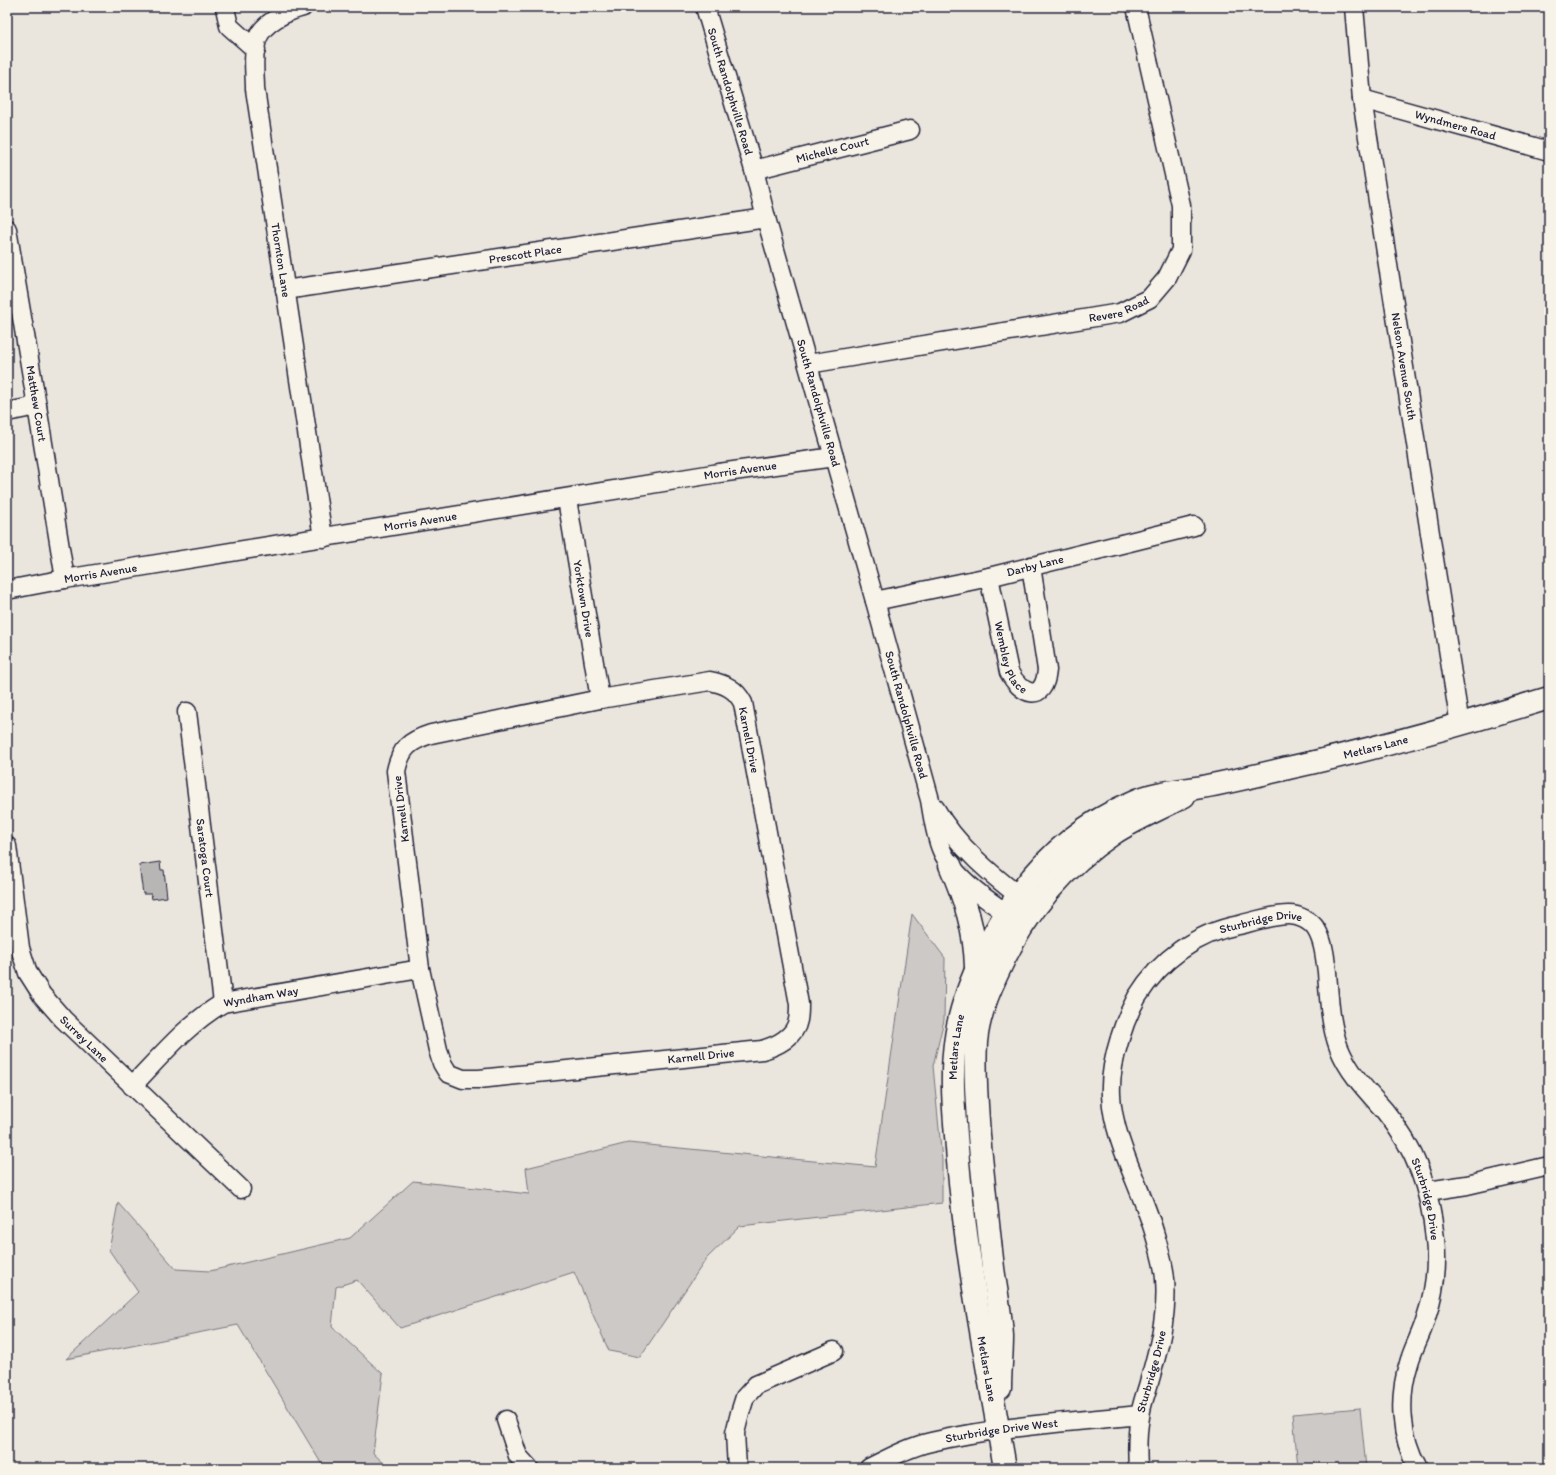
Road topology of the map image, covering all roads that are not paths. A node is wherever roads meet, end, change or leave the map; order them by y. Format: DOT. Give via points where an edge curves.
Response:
graph roads {
  1 [pos="227,7"];
  2 [pos="705,7"];
  3 [pos="1136,7"];
  4 [pos="1354,7"];
  5 [pos="296,8"];
  6 [pos="256,50"];
  7 [pos="1362,99"];
  8 [pos="910,130"];
  9 [pos="1549,151"];
  10 [pos="754,170"];
  11 [pos="766,218"];
  12 [pos="7,229"];
  13 [pos="285,290"];
  14 [pos="808,364"];
  15 [pos="38,406"];
  16 [pos="7,412"];
  17 [pos="834,457"];
  18 [pos="567,499"];
  19 [pos="1194,526"];
  20 [pos="323,538"];
  21 [pos="1030,566"];
  22 [pos="989,577"];
  23 [pos="65,579"];
  24 [pos="7,590"];
  25 [pos="875,601"];
  26 [pos="1549,698"];
  27 [pos="600,699"];
  28 [pos="187,712"];
  29 [pos="1460,725"];
  30 [pos="930,800"];
  31 [pos="7,846"];
  32 [pos="950,865"];
  33 [pos="1020,910"];
  34 [pos="420,969"];
  35 [pos="976,970"];
  36 [pos="223,1003"];
  37 [pos="132,1086"];
  38 [pos="1549,1166"];
  39 [pos="241,1189"];
  40 [pos="1428,1191"];
  41 [pos="834,1351"];
  42 [pos="1140,1415"];
  43 [pos="506,1420"];
  44 [pos="998,1429"];
  45 [pos="529,1468"];
  46 [pos="737,1468"];
  47 [pos="869,1468"];
  48 [pos="1004,1468"];
  49 [pos="1138,1468"];
  50 [pos="1418,1468"];
  1 -- 6 [label="street" via="229,26"];
  2 -- 10 [label="street, South Randolphville Road"];
  3 -- 14 [label="street, Revere Road" via="1181,205 1181,250 1167,278 1150,298 1120,313"];
  4 -- 7 [label="street, Nelson Avenue South"];
  5 -- 6 [label="street, Thornton Lane" via="270,21 257,39"];
  6 -- 13 [label="street, Thornton Lane" via="256,90"];
  7 -- 9 [label="street, Wyndmere Road"];
  7 -- 29 [label="street, Nelson Avenue South"];
  8 -- 10 [label="street, Michelle Court"];
  10 -- 11 [label="street, South Randolphville Road"];
  11 -- 13 [label="street, Prescott Place"];
  11 -- 14 [label="street, South Randolphville Road"];
  12 -- 15 [label="street, Matthew Court"];
  13 -- 20 [label="street, Thornton Lane"];
  14 -- 17 [label="street, South Randolphville Road"];
  15 -- 16 [label="street"];
  15 -- 23 [label="street, Matthew Court"];
  17 -- 18 [label="street, Morris Avenue"];
  17 -- 25 [label="street, South Randolphville Road"];
  18 -- 20 [label="street, Morris Avenue"];
  18 -- 27 [label="street, Yorktown Drive"];
  19 -- 21 [label="street, Darby Lane"];
  20 -- 23 [label="street, Morris Avenue"];
  21 -- 22 [label="street, Darby Lane"];
  21 -- 22 [label="street, Wembley Place" via="1047,670 1043,687 1036,692 1023,690 1014,682 1009,672"];
  22 -- 25 [label="street, Darby Lane"];
  23 -- 24 [label="street, Morris Avenue"];
  25 -- 30 [label="street, South Randolphville Road"];
  26 -- 29 [label="main road, Metlars Lane"];
  27 -- 34 [label="street, Karnell Drive" via="431,734 420,737 406,746 396,771"];
  27 -- 34 [label="street, Karnell Drive" via="710,681 731,689 743,703 800,1004 798,1022 790,1036 775,1046 762,1050 463,1080 448,1073 442,1064"];
  28 -- 36 [label="street, Saratoga Court"];
  29 -- 33 [label="main road, Metlars Lane" via="1313,763 1201,787 1114,833"];
  30 -- 32 [label="street, South Randolphville Road" via="937,837"];
  30 -- 33 [label="street, South Randolphville Road" via="962,845 982,864"];
  31 -- 37 [label="street, Surrey Lane" via="20,948 28,973 63,1020"];
  32 -- 33 [label="street, South Randolphville Road" via="983,897"];
  32 -- 35 [label="main road" via="972,927"];
  33 -- 35 [label="main road, Metlars Lane"];
  33 -- 44 [label="main road, Metlars Lane" via="1005,956 989,991 976,1042 981,1156 1002,1336"];
  34 -- 36 [label="street, Wyndham Way"];
  35 -- 44 [label="main road, Metlars Lane" via="964,1002 956,1037 953,1071 954,1111 969,1253"];
  36 -- 37 [label="street, Wyndham Way" via="189,1027"];
  37 -- 39 [label="street, Surrey Lane"];
  38 -- 40 [label="street" via="1467,1186"];
  40 -- 42 [label="street, Sturbridge Drive" via="1419,1164 1405,1138 1351,1071 1338,1046 1332,1020 1324,951 1314,926 1302,918 1291,915 1231,926 1185,946 1151,977 1136,999 1124,1026 1112,1072 1111,1098 1117,1126 1150,1218 1165,1278 1162,1336"];
  40 -- 50 [label="street, Sturbridge Drive" via="1436,1241 1436,1270 1425,1323 1409,1361 1402,1391 1405,1435"];
  41 -- 46 [label="street" via="756,1385 745,1397 735,1433"];
  42 -- 44 [label="street, Sturbridge Drive West"];
  42 -- 49 [label="street, Sturbridge Drive"];
  43 -- 45 [label="street" via="518,1456"];
  44 -- 47 [label="street, Sturbridge Drive West" via="930,1442 908,1449"];
  44 -- 48 [label="main road, Metlars Lane"];
}
